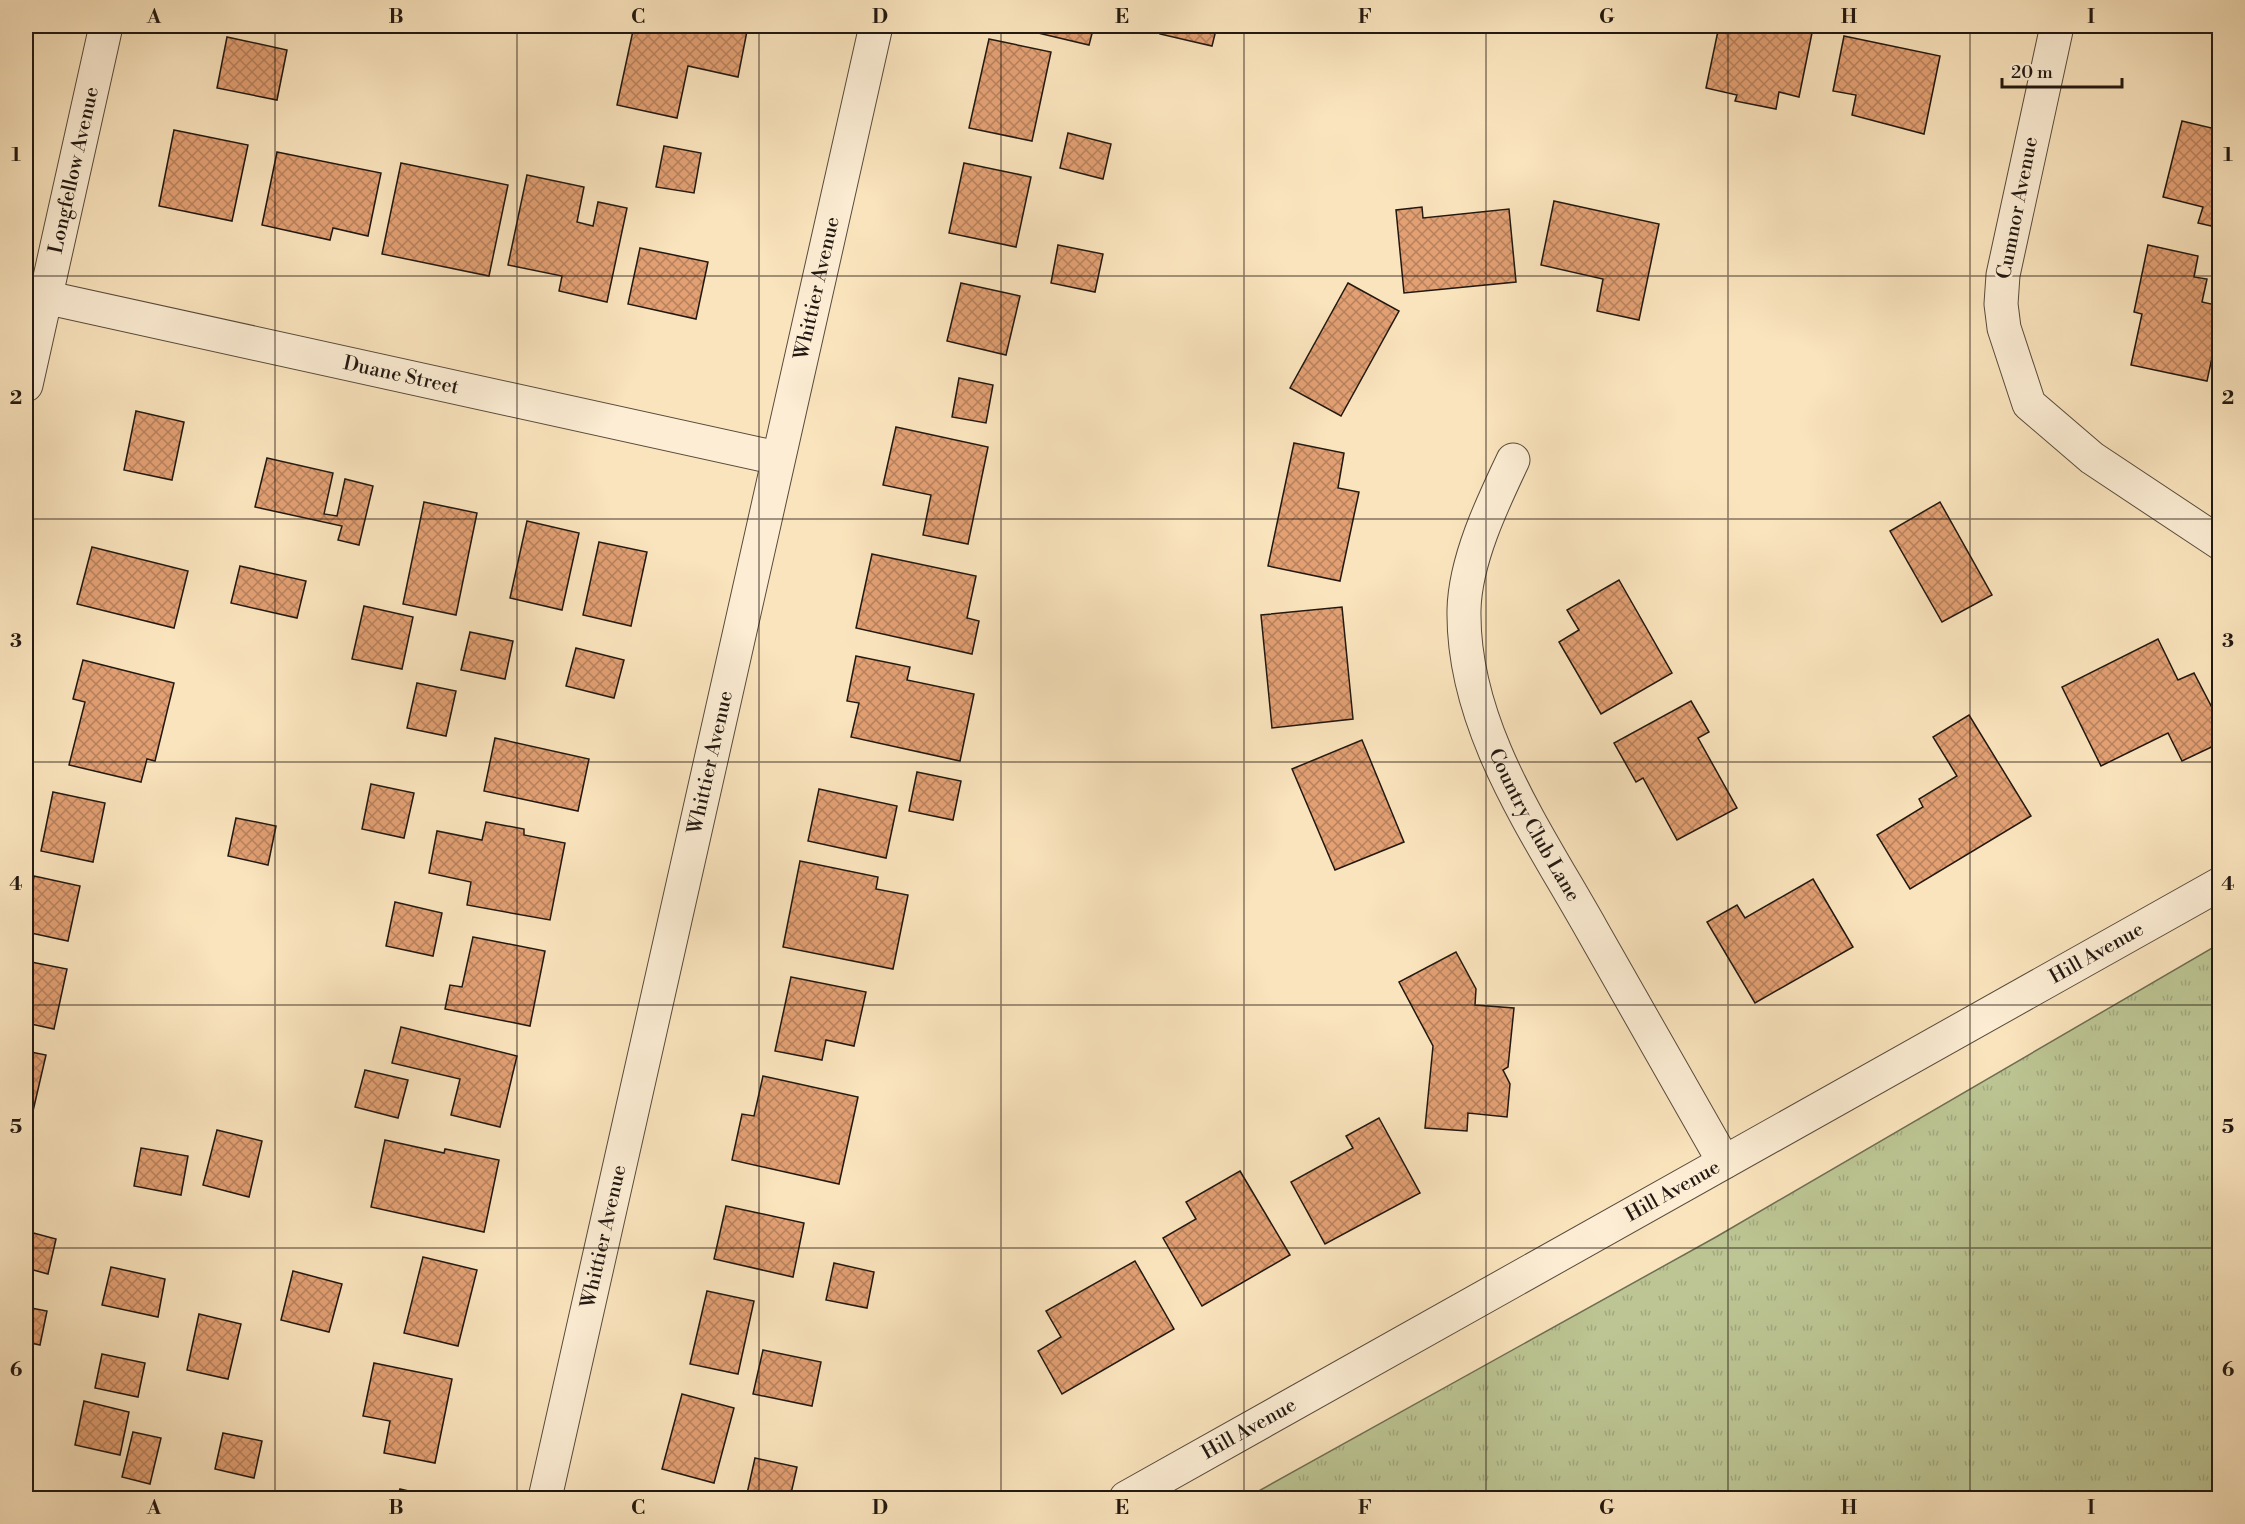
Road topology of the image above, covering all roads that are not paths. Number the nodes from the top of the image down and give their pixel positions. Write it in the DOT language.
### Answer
graph roads {
  1 [pos="106,26"];
  2 [pos="876,26"];
  3 [pos="2057,26"];
  4 [pos="35,295"];
  5 [pos="26,385"];
  6 [pos="777,458"];
  7 [pos="1513,460"];
  8 [pos="2220,543"];
  9 [pos="2220,884"];
  10 [pos="1724,1162"];
  11 [pos="546,1498"];
  12 [pos="1126,1498"];
  1 -- 4 [label="street, Longfellow Avenue"];
  2 -- 6 [label="street, Whittier Avenue"];
  3 -- 8 [label="street, Cumnor Avenue"];
  4 -- 5 [label="street, Longfellow Avenue"];
  4 -- 6 [label="street, Duane Street"];
  6 -- 11 [label="street, Whittier Avenue"];
  7 -- 10 [label="street, Country Club Lane"];
  9 -- 10 [label="street, Hill Avenue"];
  10 -- 12 [label="street, Hill Avenue"];
}
